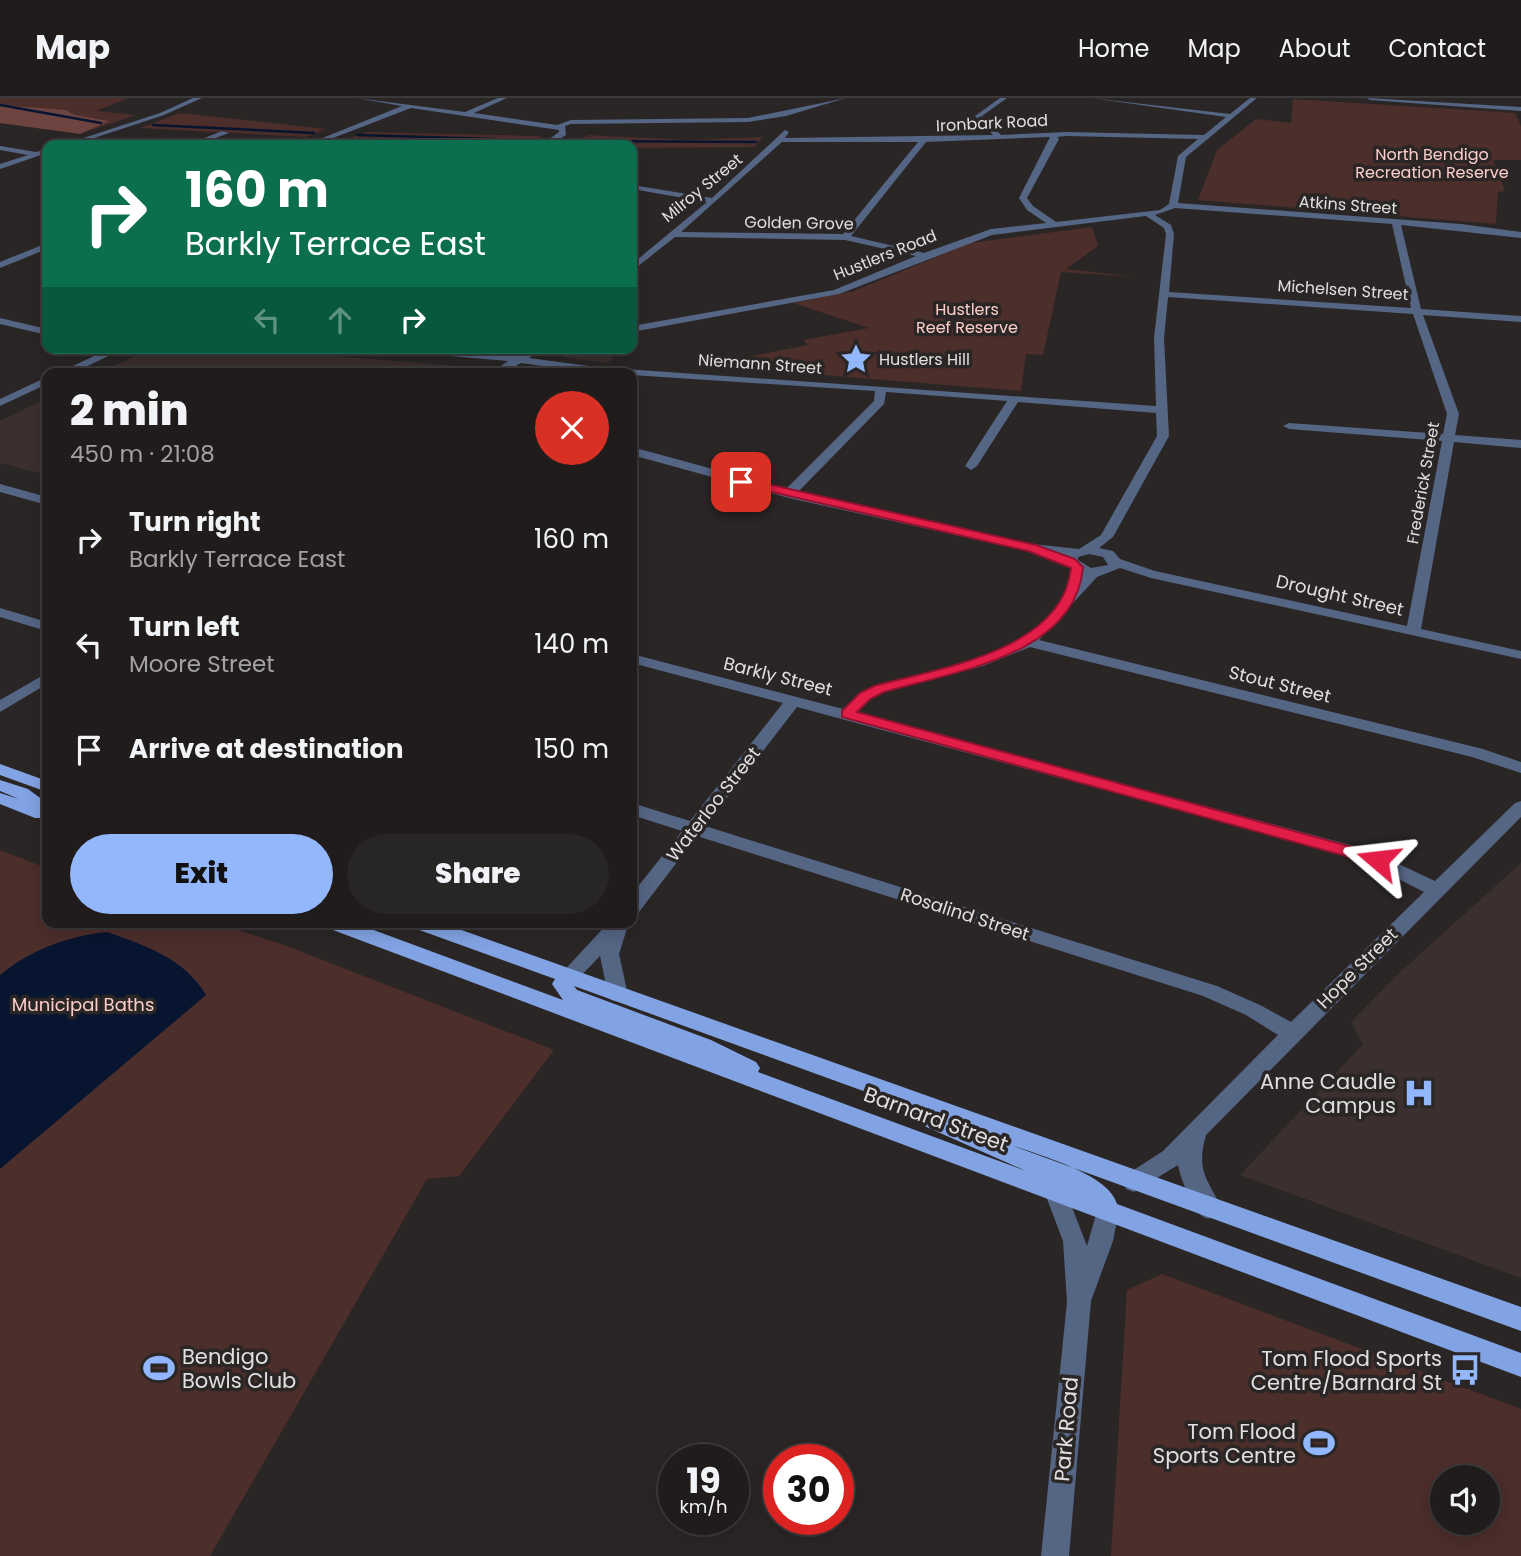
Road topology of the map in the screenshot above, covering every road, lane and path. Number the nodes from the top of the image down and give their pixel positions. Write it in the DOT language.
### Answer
graph roads {
  1 [pos="199,98"];
  2 [pos="359,98"];
  3 [pos="504,98"];
  4 [pos="844,98"];
  5 [pos="1004,98"];
  6 [pos="1094,98"];
  7 [pos="1254,98"];
  8 [pos="1370,98"];
  9 [pos="1391,98"];
  10 [pos="412,105"];
  11 [pos="782,105"];
  12 [pos="1521,108"];
  13 [pos="797,111"];
  14 [pos="468,113"];
  15 [pos="1233,116"];
  16 [pos="785,117"];
  17 [pos="769,119"];
  18 [pos="564,126"];
  19 [pos="784,127"];
  20 [pos="583,129"];
  21 [pos="225,133"];
  22 [pos="1052,134"];
  23 [pos="998,136"];
  24 [pos="1203,137"];
  25 [pos="81,140"];
  26 [pos="205,140"];
  27 [pos="322,140"];
  28 [pos="550,140"];
  29 [pos="557,140"];
  30 [pos="782,140"];
  31 [pos="924,140"];
  32 [pos="0,148"];
  33 [pos="42,154"];
  34 [pos="42,155"];
  35 [pos="0,167"];
  36 [pos="637,188"];
  37 [pos="710,200"];
  38 [pos="1173,205"];
  39 [pos="1150,215"];
  40 [pos="1396,222"];
  41 [pos="1055,225"];
  42 [pos="671,234"];
  43 [pos="1521,235"];
  44 [pos="845,237"];
  45 [pos="42,248"];
  46 [pos="637,252"];
  47 [pos="649,253"];
  48 [pos="925,256"];
  49 [pos="637,264"];
  50 [pos="0,265"];
  51 [pos="1163,293"];
  52 [pos="1417,311"];
  53 [pos="1521,319"];
  54 [pos="0,321"];
  55 [pos="637,328"];
  56 [pos="42,331"];
  57 [pos="99,354"];
  58 [pos="103,354"];
  59 [pos="458,354"];
  60 [pos="530,354"];
  61 [pos="95,357"];
  62 [pos="522,360"];
  63 [pos="73,368"];
  64 [pos="506,368"];
  65 [pos="518,368"];
  66 [pos="563,368"];
  67 [pos="637,374"];
  68 [pos="42,382"];
  69 [pos="881,388"];
  70 [pos="1014,399"];
  71 [pos="0,403"];
  72 [pos="1163,410"];
  73 [pos="1289,426"];
  74 [pos="1450,440"];
  75 [pos="1521,444"];
  76 [pos="637,452"];
  77 [pos="971,466"];
  78 [pos="0,488"];
  79 [pos="789,494"];
  80 [pos="42,500"];
  81 [pos="1106,537"];
  82 [pos="1078,558"];
  83 [pos="1106,565"];
  84 [pos="1075,588"];
  85 [pos="0,612"];
  86 [pos="42,625"];
  87 [pos="1413,632"];
  88 [pos="1028,642"];
  89 [pos="1521,655"];
  90 [pos="637,659"];
  91 [pos="42,681"];
  92 [pos="16,699"];
  93 [pos="794,700"];
  94 [pos="0,707"];
  95 [pos="847,714"];
  96 [pos="0,715"];
  97 [pos="1521,768"];
  98 [pos="0,769"];
  99 [pos="0,785"];
  100 [pos="42,785"];
  101 [pos="0,798"];
  102 [pos="42,807"];
  103 [pos="1521,807"];
  104 [pos="637,811"];
  105 [pos="42,814"];
  106 [pos="694,828"];
  107 [pos="1437,890"];
  108 [pos="637,901"];
  109 [pos="348,928"];
  110 [pos="434,928"];
  111 [pos="615,928"];
  112 [pos="617,928"];
  113 [pos="568,977"];
  114 [pos="618,995"];
  115 [pos="1292,1033"];
  116 [pos="840,1074"];
  117 [pos="791,1093"];
  118 [pos="1196,1131"];
  119 [pos="1134,1182"];
  120 [pos="1055,1191"];
  121 [pos="1210,1209"];
  122 [pos="1107,1210"];
  123 [pos="1079,1302"];
  124 [pos="1521,1319"];
  125 [pos="1521,1365"];
  126 [pos="1055,1556"];
  1 -- 25 [label="street"];
  2 -- 10 [label="street"];
  3 -- 14 [label="street"];
  4 -- 13 [label="street"];
  4 -- 16 [label="street"];
  5 -- 23 [label="street"];
  6 -- 15 [label="street"];
  7 -- 15 [label="street"];
  8 -- 12 [label="street"];
  9 -- 12 [label="street"];
  10 -- 14 [label="street"];
  10 -- 27 [label="street"];
  11 -- 13 [label="street"];
  13 -- 17 [label="street"];
  14 -- 18 [label="street"];
  15 -- 24 [label="street"];
  16 -- 17 [label="street"];
  16 -- 19 [label="street"];
  17 -- 19 [label="street"];
  17 -- 20 [label="street"];
  18 -- 20 [label="street"];
  18 -- 28 [label="street"];
  19 -- 30 [label="street"];
  20 -- 29 [label="street"];
  21 -- 26 [label="street"];
  22 -- 23 [label="street, Ironbark Road"];
  22 -- 24 [label="street, Ironbark Road"];
  22 -- 41 [label="street"];
  23 -- 31 [label="street, Ironbark Road"];
  24 -- 38 [label="street"];
  30 -- 31 [label="street, Ironbark Road"];
  30 -- 37 [label="street, Milroy Street"];
  31 -- 44 [label="street"];
  32 -- 33 [label="street"];
  34 -- 35 [label="street"];
  36 -- 37 [label="street"];
  37 -- 42 [label="street, Milroy Street"];
  38 -- 39 [label="street, Hustlers Road"];
  38 -- 40 [label="street, Atkins Street"];
  39 -- 41 [label="street, Hustlers Road"];
  39 -- 51 [label="street"];
  40 -- 43 [label="street, Atkins Street"];
  40 -- 52 [label="street, Frederick Street"];
  41 -- 48 [label="street, Hustlers Road"];
  42 -- 44 [label="street, Golden Grove"];
  42 -- 47 [label="street, Milroy Street"];
  44 -- 48 [label="street, Golden Grove"];
  45 -- 50 [label="street"];
  46 -- 47 [label="street"];
  47 -- 49 [label="street, Milroy Street"];
  48 -- 55 [label="street, Hustlers Road"];
  51 -- 52 [label="street, Michelsen Street"];
  51 -- 72 [label="street"];
  52 -- 53 [label="street, Michelsen Street"];
  52 -- 74 [label="street, Frederick Street"];
  54 -- 56 [label="street"];
  57 -- 61 [label="street"];
  58 -- 61 [label="street"];
  59 -- 62 [label="street, Niemann Street"];
  60 -- 62 [label="street"];
  61 -- 63 [label="street"];
  62 -- 64 [label="street"];
  62 -- 65 [label="street"];
  62 -- 66 [label="street, Niemann Street"];
  67 -- 69 [label="street, Niemann Street"];
  68 -- 71 [label="street"];
  69 -- 70 [label="street, Niemann Street"];
  69 -- 79 [label="street"];
  70 -- 72 [label="street, Niemann Street"];
  70 -- 77 [label="street"];
  72 -- 81 [label="street"];
  73 -- 74 [label="street"];
  74 -- 75 [label="street"];
  74 -- 87 [label="street, Frederick Street"];
  76 -- 79 [label="street"];
  78 -- 80 [label="street"];
  79 -- 82 [label="street"];
  81 -- 82 [label="street"];
  81 -- 83 [label="street"];
  82 -- 83 [label="street"];
  82 -- 83 [label="street"];
  82 -- 84 [label="street"];
  83 -- 84 [label="street"];
  83 -- 87 [label="street, Drought Street"];
  84 -- 88 [label="street"];
  85 -- 86 [label="street"];
  87 -- 89 [label="street, Drought Street"];
  88 -- 95 [label="street"];
  88 -- 97 [label="street, Stout Street"];
  90 -- 93 [label="street, Barkly Street"];
  91 -- 92 [label="street"];
  92 -- 94 [label="street"];
  92 -- 96 [label="street"];
  93 -- 95 [label="street, Barkly Street"];
  93 -- 106 [label="street, Waterloo Street"];
  95 -- 107 [label="street, Barkly Street"];
  98 -- 100 [label="main road"];
  99 -- 102 [label="main road"];
  101 -- 105 [label="main road"];
  103 -- 107 [label="street, Hope Street"];
  104 -- 106 [label="street, Rosalind Street"];
  106 -- 108 [label="street, Waterloo Street"];
  106 -- 115 [label="street, Rosalind Street"];
  107 -- 115 [label="street, Hope Street"];
  109 -- 117 [label="main road, Barnard Street"];
  110 -- 113 [label="main road, Barnard Street"];
  111 -- 113 [label="street"];
  112 -- 114 [label="street"];
  113 -- 114 [label="main road, Barnard Street"];
  113 -- 117 [label="main road"];
  114 -- 116 [label="main road, Barnard Street"];
  115 -- 118 [label="street, Hope Street"];
  116 -- 119 [label="main road, Barnard Street"];
  116 -- 122 [label="main road"];
  117 -- 120 [label="main road, Barnard Street"];
  118 -- 119 [label="street, Hope Street"];
  118 -- 121 [label="street"];
  119 -- 121 [label="main road, Barnard Street"];
  120 -- 122 [label="main road, Barnard Street"];
  120 -- 123 [label="street, Park Road"];
  121 -- 124 [label="main road, Barnard Street"];
  122 -- 123 [label="street, Park Road"];
  122 -- 125 [label="main road, Barnard Street"];
  123 -- 126 [label="street, Park Road"];
}
